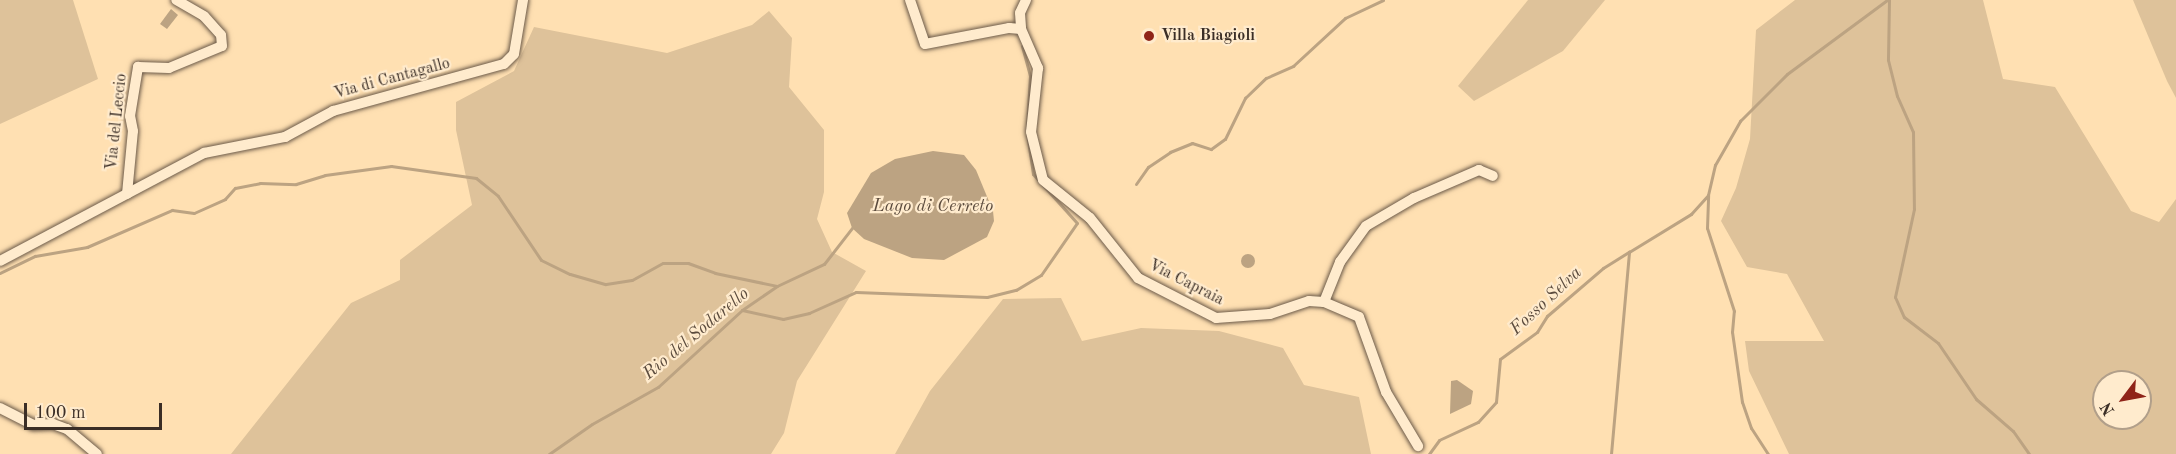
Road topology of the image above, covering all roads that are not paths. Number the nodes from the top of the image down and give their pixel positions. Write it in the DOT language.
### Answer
graph roads {
  1 [pos="176,0"];
  2 [pos="520,0"];
  3 [pos="910,0"];
  4 [pos="1026,0"];
  5 [pos="1021,29"];
  6 [pos="1494,176"];
  7 [pos="127,194"];
  8 [pos="0,261"];
  9 [pos="1324,302"];
  10 [pos="0,408"];
  11 [pos="1418,446"];
  12 [pos="96,454"];
  1 -- 7 [label="street, Via del Leccio"];
  2 -- 7 [label="street, Via di Cantagallo"];
  3 -- 5 [label="street"];
  4 -- 5 [label="street"];
  5 -- 9 [label="street, Via Capraia"];
  6 -- 9 [label="street"];
  7 -- 8 [label="street, Via di Cantagallo"];
  9 -- 11 [label="street, Via Capraia"];
  10 -- 12 [label="street"];
}
